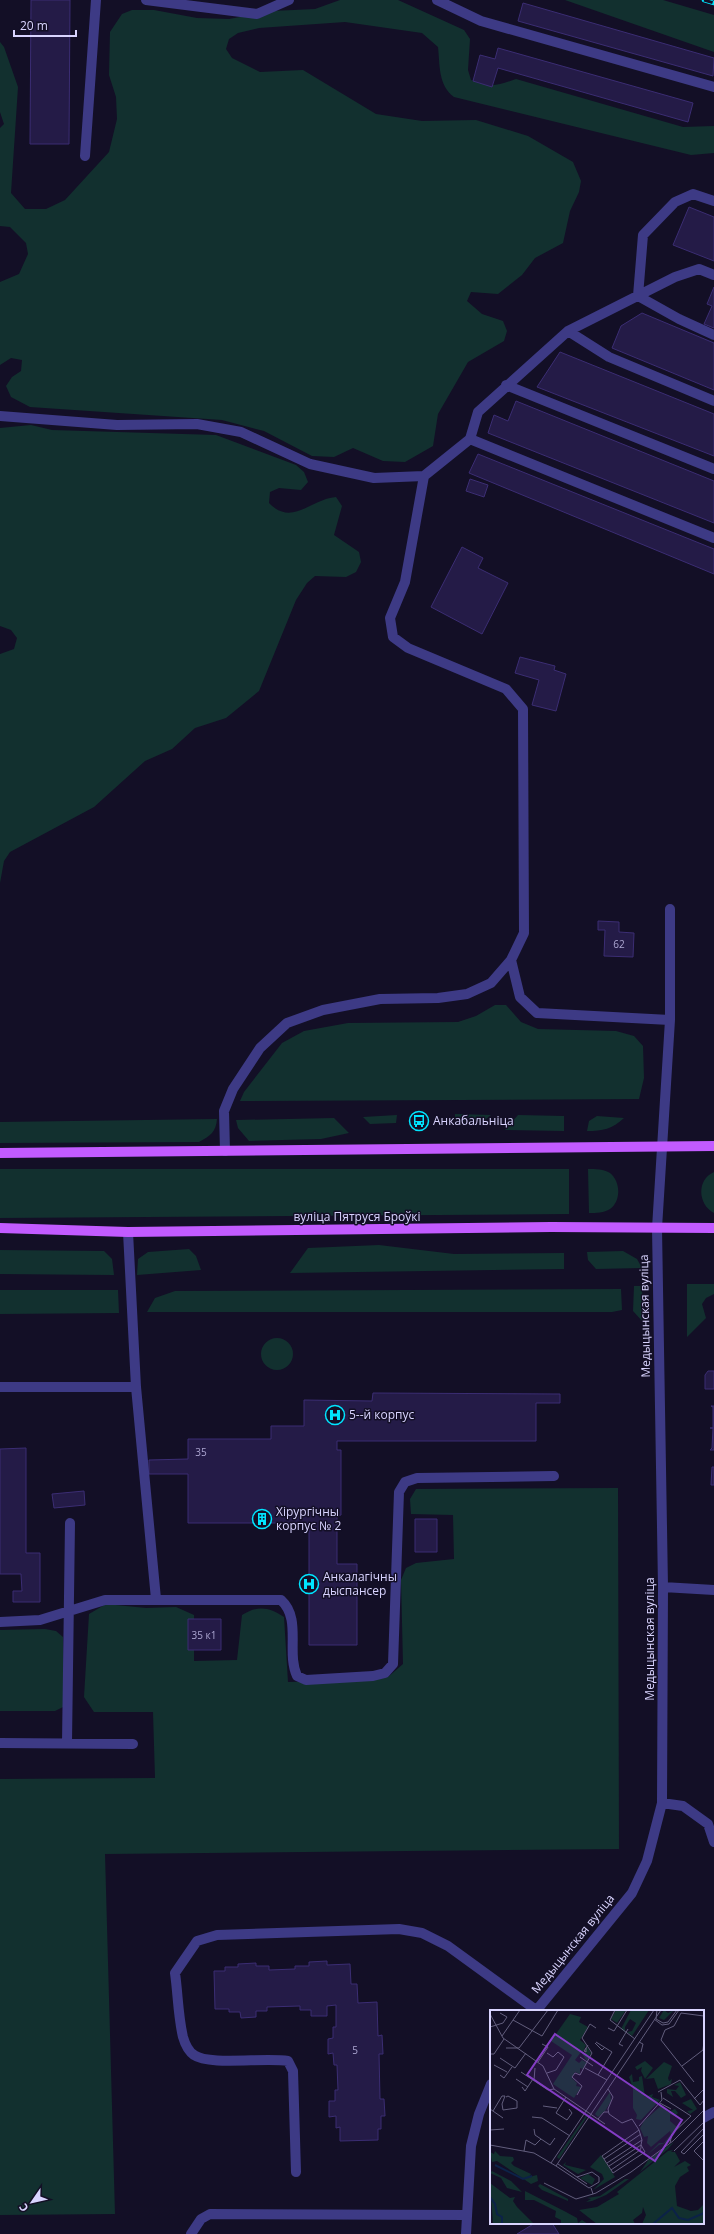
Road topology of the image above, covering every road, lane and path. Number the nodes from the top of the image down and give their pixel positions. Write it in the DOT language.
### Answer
graph roads {
  1 [pos="96,0"];
  2 [pos="146,0"];
  3 [pos="289,0"];
  4 [pos="437,0"];
  5 [pos="714,87"];
  6 [pos="85,156"];
  7 [pos="714,201"];
  8 [pos="714,275"];
  9 [pos="638,296"];
  10 [pos="568,331"];
  11 [pos="714,336"];
  12 [pos="506,385"];
  13 [pos="714,400"];
  14 [pos="0,416"];
  15 [pos="470,439"];
  16 [pos="714,469"];
  17 [pos="424,476"];
  18 [pos="714,538"];
  19 [pos="670,909"];
  20 [pos="511,960"];
  21 [pos="670,1020"];
  22 [pos="714,1146"];
  23 [pos="661,1147"];
  24 [pos="224,1151"];
  25 [pos="0,1153"];
  26 [pos="0,1228"];
  27 [pos="657,1228"];
  28 [pos="714,1228"];
  29 [pos="128,1232"];
  30 [pos="0,1387"];
  31 [pos="136,1387"];
  32 [pos="554,1476"];
  33 [pos="70,1524"];
  34 [pos="663,1587"];
  35 [pos="714,1590"];
  36 [pos="156,1599"];
  37 [pos="70,1611"];
  38 [pos="0,1622"];
  39 [pos="0,1743"];
  40 [pos="67,1743"];
  41 [pos="133,1744"];
  42 [pos="662,1803"];
  43 [pos="714,1842"];
  44 [pos="535,2010"];
  45 [pos="537,2010"];
  46 [pos="490,2086"];
  47 [pos="714,2112"];
  48 [pos="704,2117"];
  49 [pos="296,2172"];
  50 [pos="467,2215"];
  51 [pos="191,2234"];
  52 [pos="466,2234"];
  1 -- 6 [label="street"];
  2 -- 3 [label="street"];
  4 -- 5 [label="street"];
  7 -- 9 [label="street"];
  8 -- 9 [label="street"];
  9 -- 10 [label="street"];
  9 -- 11 [label="street"];
  10 -- 12 [label="street"];
  10 -- 13 [label="street"];
  12 -- 15 [label="street"];
  12 -- 16 [label="street"];
  14 -- 17 [label="street"];
  15 -- 17 [label="street"];
  15 -- 18 [label="street"];
  17 -- 20 [label="street"];
  19 -- 21 [label="street, Медыцынская вуліца"];
  20 -- 21 [label="street"];
  20 -- 24 [label="street"];
  21 -- 23 [label="street, Медыцынская вуліца"];
  22 -- 23 [label="main road"];
  23 -- 24 [label="main road"];
  23 -- 27 [label="street, Медыцынская вуліца"];
  24 -- 25 [label="main road"];
  26 -- 29 [label="main road, вуліца Пятруся Броўкі"];
  27 -- 28 [label="main road, вуліца Пятруся Броўкі"];
  27 -- 29 [label="main road, вуліца Пятруся Броўкі"];
  27 -- 34 [label="street, Медыцынская вуліца"];
  29 -- 31 [label="street"];
  30 -- 31 [label="street"];
  31 -- 36 [label="street"];
  32 -- 36 [label="street"];
  33 -- 37 [label="street"];
  34 -- 35 [label="street"];
  34 -- 42 [label="street, Медыцынская вуліца"];
  36 -- 37 [label="street"];
  37 -- 38 [label="street"];
  37 -- 40 [label="street"];
  39 -- 40 [label="street"];
  40 -- 41 [label="street"];
  42 -- 43 [label="street"];
  42 -- 45 [label="street, Медыцынская вуліца"];
  44 -- 49 [label="street"];
  46 -- 50 [label="street"];
  47 -- 48 [label="street"];
  50 -- 51 [label="street"];
  50 -- 52 [label="street"];
}
